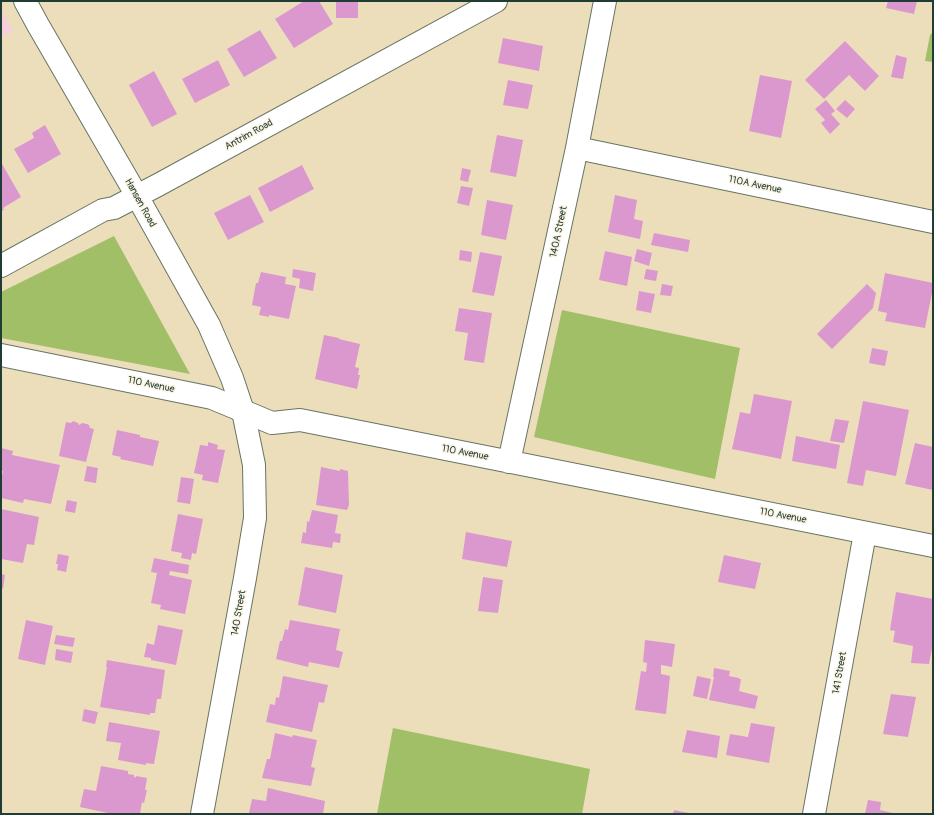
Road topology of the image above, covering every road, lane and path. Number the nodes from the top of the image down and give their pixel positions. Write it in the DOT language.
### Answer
graph roads {
  1 [pos="25,1"];
  2 [pos="496,1"];
  3 [pos="605,1"];
  4 [pos="577,148"];
  5 [pos="137,196"];
  6 [pos="933,222"];
  7 [pos="1,266"];
  8 [pos="1,355"];
  9 [pos="243,411"];
  10 [pos="509,462"];
  11 [pos="865,533"];
  12 [pos="933,546"];
  13 [pos="202,814"];
  14 [pos="814,814"];
  1 -- 5 [label="street, Hansen Road"];
  2 -- 5 [label="street, Antrim Road"];
  3 -- 4 [label="street, 140A Street"];
  4 -- 6 [label="street, 110A Avenue"];
  4 -- 10 [label="street, 140A Street"];
  5 -- 7 [label="street, Antrim Road"];
  5 -- 9 [label="street, Hansen Road"];
  8 -- 9 [label="street, 110 Avenue"];
  9 -- 10 [label="street, 110 Avenue"];
  9 -- 13 [label="street, 140 Street"];
  10 -- 11 [label="street, 110 Avenue"];
  11 -- 12 [label="street, 110 Avenue"];
  11 -- 14 [label="street, 141 Street"];
}
